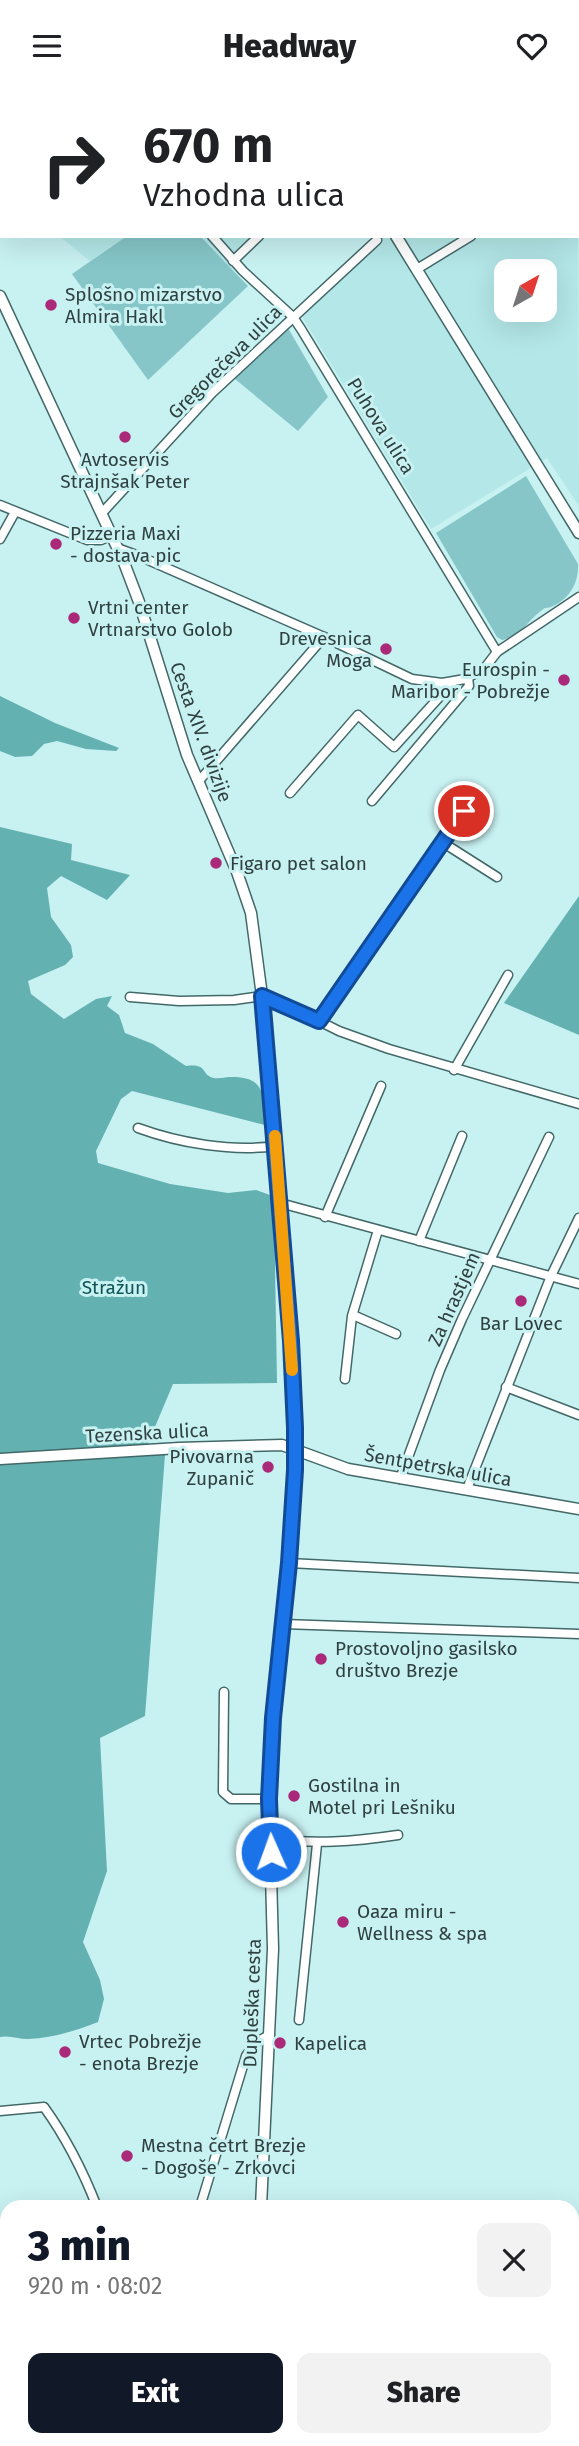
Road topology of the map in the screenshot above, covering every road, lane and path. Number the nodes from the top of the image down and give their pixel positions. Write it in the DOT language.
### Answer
graph roads {
  1 [pos="214,238"];
  2 [pos="257,238"];
  3 [pos="397,238"];
  4 [pos="468,238"];
  5 [pos="377,240"];
  6 [pos="233,261"];
  7 [pos="417,269"];
  8 [pos="0,296"];
  9 [pos="293,317"];
  10 [pos="0,505"];
  11 [pos="15,512"];
  12 [pos="102,513"];
  13 [pos="579,533"];
  14 [pos="112,535"];
  15 [pos="0,539"];
  16 [pos="117,548"];
  17 [pos="579,597"];
  18 [pos="324,637"];
  19 [pos="498,652"];
  20 [pos="468,677"];
  21 [pos="453,682"];
  22 [pos="198,782"];
  23 [pos="290,793"];
  24 [pos="475,795"];
  25 [pos="372,801"];
  26 [pos="442,842"];
  27 [pos="497,877"];
  28 [pos="508,975"];
  29 [pos="262,996"];
  30 [pos="130,997"];
  31 [pos="319,1021"];
  32 [pos="454,1070"];
  33 [pos="381,1086"];
  34 [pos="579,1104"];
  35 [pos="138,1128"];
  36 [pos="462,1136"];
  37 [pos="549,1137"];
  38 [pos="276,1146"];
  39 [pos="279,1203"];
  40 [pos="325,1217"];
  41 [pos="579,1218"];
  42 [pos="378,1230"];
  43 [pos="419,1241"];
  44 [pos="489,1260"];
  45 [pos="551,1276"];
  46 [pos="579,1284"];
  47 [pos="353,1315"];
  48 [pos="396,1334"];
  49 [pos="345,1379"];
  50 [pos="506,1387"];
  51 [pos="579,1415"];
  52 [pos="294,1450"];
  53 [pos="0,1458"];
  54 [pos="400,1479"];
  55 [pos="467,1489"];
  56 [pos="579,1509"];
  57 [pos="289,1563"];
  58 [pos="579,1578"];
  59 [pos="283,1624"];
  60 [pos="579,1634"];
  61 [pos="224,1692"];
  62 [pos="269,1799"];
  63 [pos="398,1835"];
  64 [pos="270,1839"];
  65 [pos="317,1844"];
  66 [pos="299,2020"];
  67 [pos="269,2035"];
  68 [pos="0,2111"];
  69 [pos="94,2200"];
  70 [pos="202,2200"];
  71 [pos="261,2200"];
  1 -- 6 [label="street, Puhova ulica"];
  2 -- 6 [label="street"];
  3 -- 7 [label="street"];
  4 -- 7 [label="street"];
  5 -- 9 [label="street, Gregorečeva ulica"];
  6 -- 9 [label="street, Puhova ulica"];
  7 -- 13 [label="street"];
  8 -- 12 [label="street, Cesta XIV. divizije"];
  9 -- 12 [label="street, Gregorečeva ulica"];
  9 -- 19 [label="street, Puhova ulica"];
  10 -- 11 [label="street"];
  11 -- 14 [label="street"];
  11 -- 15 [label="street"];
  12 -- 14 [label="street, Cesta XIV. divizije"];
  14 -- 16 [label="street, Cesta XIV. divizije"];
  16 -- 18 [label="street"];
  16 -- 22 [label="street, Cesta XIV. divizije"];
  17 -- 19 [label="street"];
  18 -- 21 [label="street"];
  18 -- 22 [label="street"];
  19 -- 20 [label="street"];
  20 -- 21 [label="street"];
  20 -- 25 [label="street"];
  21 -- 23 [label="street"];
  22 -- 29 [label="street, Cesta XIV. divizije"];
  24 -- 26 [label="street"];
  26 -- 27 [label="street"];
  26 -- 31 [label="street"];
  28 -- 32 [label="street"];
  29 -- 30 [label="street"];
  29 -- 31 [label="street"];
  29 -- 38 [label="street, Dupleška cesta"];
  31 -- 32 [label="street"];
  32 -- 34 [label="street"];
  33 -- 40 [label="street"];
  35 -- 38 [label="street"];
  36 -- 43 [label="street"];
  37 -- 44 [label="street, Za hrastjem"];
  38 -- 39 [label="street, Dupleška cesta"];
  39 -- 40 [label="street"];
  39 -- 52 [label="street, Dupleška cesta"];
  40 -- 42 [label="street"];
  41 -- 45 [label="street"];
  42 -- 43 [label="street"];
  42 -- 47 [label="street"];
  43 -- 44 [label="street"];
  44 -- 45 [label="street"];
  44 -- 54 [label="street, Za hrastjem"];
  45 -- 46 [label="street"];
  45 -- 50 [label="street"];
  47 -- 48 [label="street"];
  47 -- 49 [label="street"];
  50 -- 51 [label="street"];
  50 -- 55 [label="street"];
  52 -- 53 [label="street, Tezenska ulica"];
  52 -- 54 [label="street, Šentpetrska ulica"];
  52 -- 57 [label="street, Dupleška cesta"];
  54 -- 55 [label="street, Šentpetrska ulica"];
  55 -- 56 [label="street, Šentpetrska ulica"];
  57 -- 58 [label="street"];
  57 -- 59 [label="street, Dupleška cesta"];
  59 -- 60 [label="street"];
  59 -- 62 [label="street, Dupleška cesta"];
  61 -- 62 [label="street"];
  62 -- 64 [label="street, Dupleška cesta"];
  63 -- 65 [label="street"];
  64 -- 65 [label="street"];
  64 -- 67 [label="street, Dupleška cesta"];
  65 -- 66 [label="street"];
  67 -- 70 [label="street"];
  67 -- 71 [label="street, Dupleška cesta"];
  68 -- 69 [label="street"];
}
